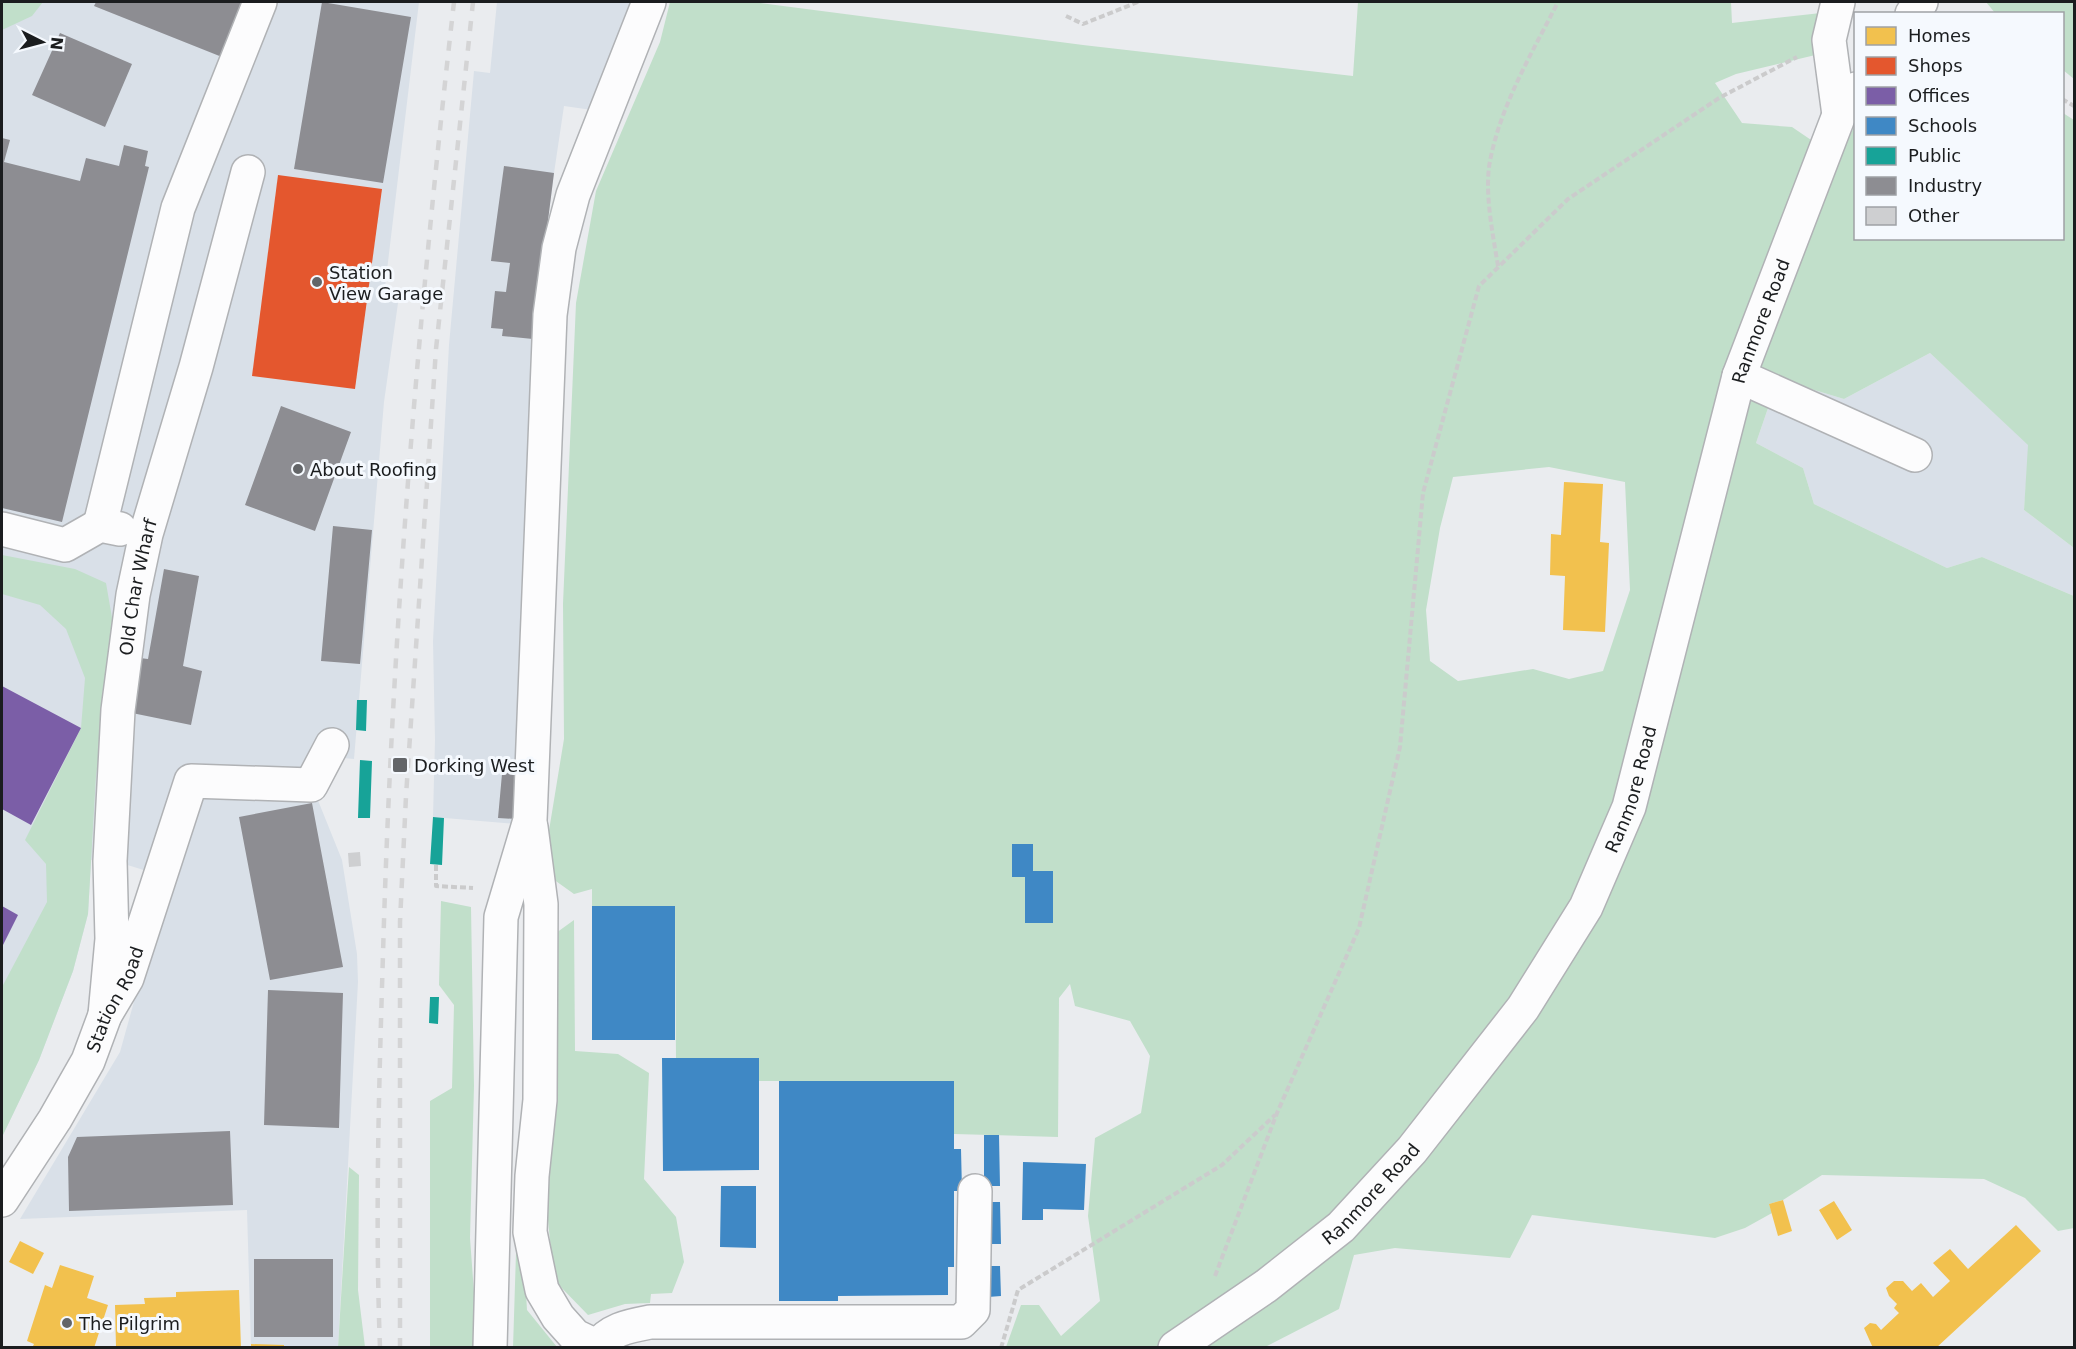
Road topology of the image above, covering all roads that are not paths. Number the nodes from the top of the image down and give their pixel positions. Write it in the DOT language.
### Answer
graph roads {
  1 [pos="260,2"];
  2 [pos="650,2"];
  3 [pos="1838,2"];
  4 [pos="1847,102"];
  5 [pos="248,172"];
  6 [pos="1740,376"];
  7 [pos="1915,455"];
  8 [pos="100,525"];
  9 [pos="2,529"];
  10 [pos="146,534"];
  11 [pos="333,745"];
  12 [pos="530,820"];
  13 [pos="105,1015"];
  14 [pos="975,1191"];
  15 [pos="2,1200"];
  16 [pos="490,1347"];
  17 [pos="596,1347"];
  18 [pos="1175,1347"];
  1 -- 8 [label="street"];
  2 -- 12 [label="street"];
  3 -- 4 [label="street"];
  4 -- 6 [label="street, Ranmore Road"];
  5 -- 10 [label="street, Old Char Wharf"];
  6 -- 7 [label="street"];
  6 -- 18 [label="street, Ranmore Road"];
  8 -- 9 [label="street"];
  8 -- 10 [label="street"];
  10 -- 13 [label="street, Old Char Wharf"];
  11 -- 13 [label="street, Station Road"];
  12 -- 16 [label="street"];
  12 -- 17 [label="street"];
  13 -- 15 [label="street, Station Road"];
  14 -- 17 [label="street"];
}
